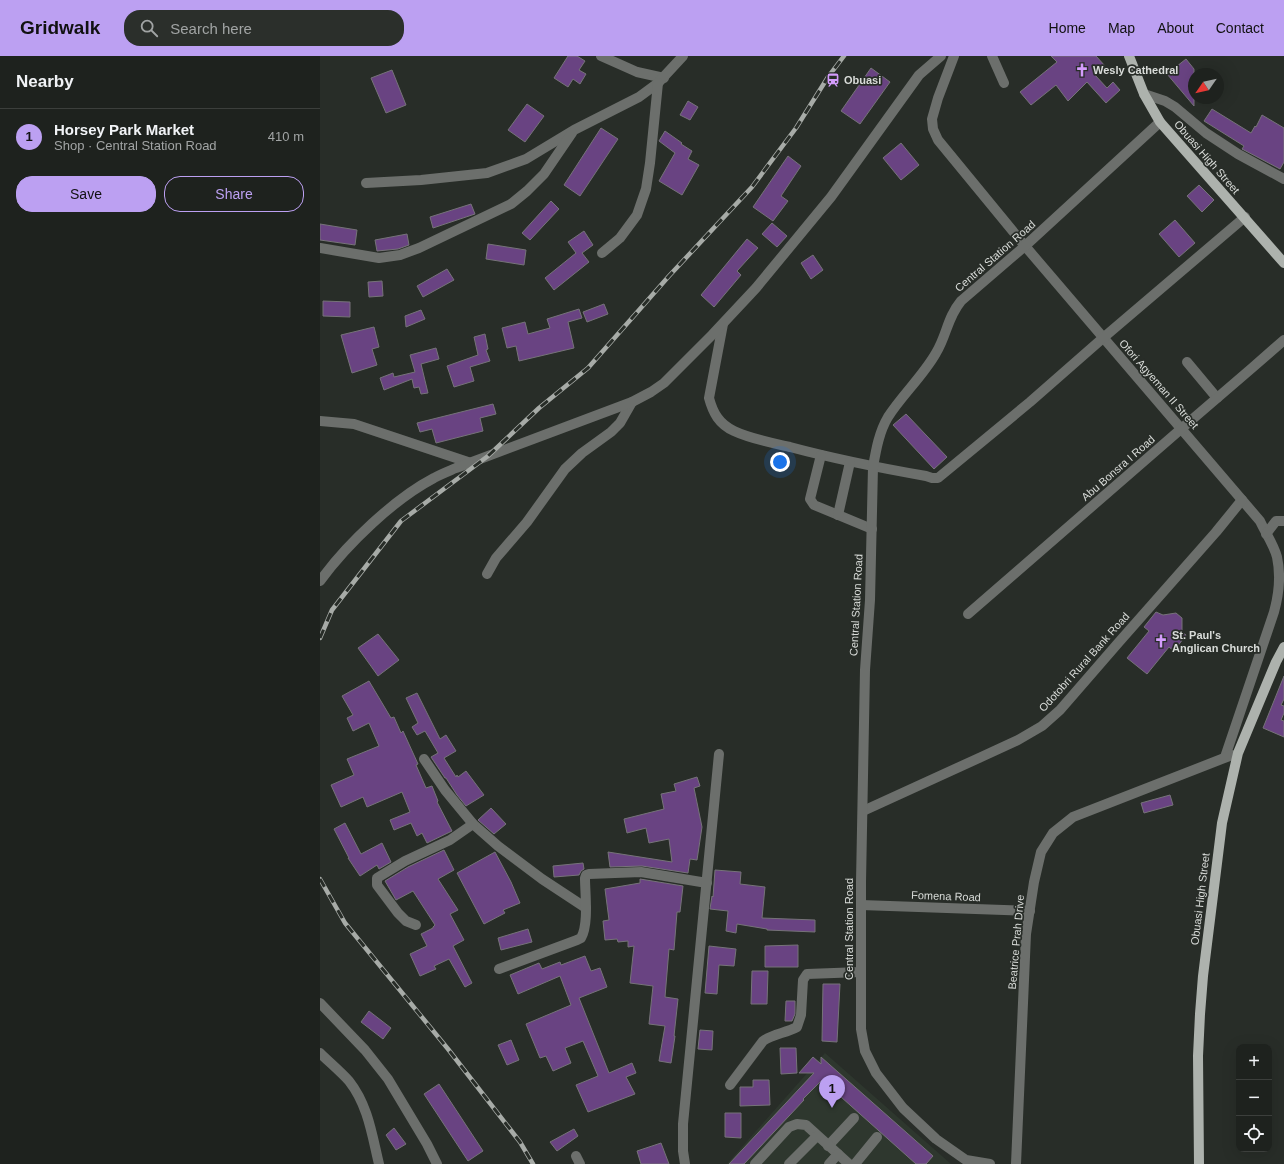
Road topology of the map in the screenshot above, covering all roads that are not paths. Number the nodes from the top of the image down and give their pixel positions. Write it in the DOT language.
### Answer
graph roads {
  1 [pos="601,56"];
  2 [pos="683,56"];
  3 [pos="941,56"];
  4 [pos="954,56"];
  5 [pos="992,56"];
  6 [pos="1129,56"];
  7 [pos="661,80"];
  8 [pos="1004,83"];
  9 [pos="1144,94"];
  10 [pos="1160,122"];
  11 [pos="574,130"];
  12 [pos="1284,179"];
  13 [pos="366,183"];
  14 [pos="1245,217"];
  15 [pos="1025,246"];
  16 [pos="320,248"];
  17 [pos="602,253"];
  18 [pos="1284,263"];
  19 [pos="723,324"];
  20 [pos="1103,338"];
  21 [pos="1284,340"];
  22 [pos="1187,362"];
  23 [pos="1217,398"];
  24 [pos="632,402"];
  25 [pos="320,420"];
  26 [pos="1181,429"];
  27 [pos="821,455"];
  28 [pos="471,462"];
  29 [pos="850,462"];
  30 [pos="873,467"];
  31 [pos="1242,500"];
  32 [pos="838,516"];
  33 [pos="1284,521"];
  34 [pos="872,529"];
  35 [pos="1266,534"];
  36 [pos="1280,557"];
  37 [pos="487,574"];
  38 [pos="320,581"];
  39 [pos="968,614"];
  40 [pos="1284,647"];
  41 [pos="1238,753"];
  42 [pos="719,754"];
  43 [pos="1226,756"];
  44 [pos="424,760"];
  45 [pos="863,811"];
  46 [pos="473,824"];
  47 [pos="707,883"];
  48 [pos="861,905"];
  49 [pos="586,908"];
  50 [pos="1030,911"];
  51 [pos="416,925"];
  52 [pos="498,969"];
  53 [pos="861,972"];
  54 [pos="320,1003"];
  55 [pos="320,1053"];
  56 [pos="730,1085"];
  57 [pos="854,1118"];
  58 [pos="817,1136"];
  59 [pos="877,1137"];
  60 [pos="828,1146"];
  61 [pos="838,1154"];
  62 [pos="965,1162"];
  63 [pos="379,1164"];
  64 [pos="437,1164"];
  65 [pos="685,1164"];
  66 [pos="755,1164"];
  67 [pos="789,1164"];
  68 [pos="829,1164"];
  69 [pos="849,1164"];
  70 [pos="856,1164"];
  71 [pos="990,1164"];
  72 [pos="1016,1164"];
  73 [pos="1199,1164"];
  1 -- 7 [label="street"];
  2 -- 7 [label="street"];
  3 -- 19 [label="street"];
  4 -- 15 [label="street, Ofori Agyeman II Street"];
  5 -- 8 [label="street"];
  6 -- 9 [label="main road, Obuasi High Street"];
  7 -- 11 [label="street"];
  7 -- 17 [label="street"];
  9 -- 10 [label="main road, Obuasi High Street"];
  9 -- 12 [label="street"];
  10 -- 14 [label="main road, Obuasi High Street"];
  10 -- 15 [label="street, Central Station Road"];
  11 -- 13 [label="street"];
  11 -- 16 [label="street"];
  14 -- 18 [label="main road, Obuasi High Street"];
  14 -- 20 [label="street"];
  15 -- 20 [label="street, Ofori Agyeman II Street"];
  15 -- 30 [label="street, Central Station Road"];
  19 -- 24 [label="street"];
  19 -- 27 [label="street"];
  20 -- 26 [label="street, Ofori Agyeman II Street"];
  20 -- 30 [label="street"];
  21 -- 23 [label="street, Abu Bonsra I Road"];
  22 -- 23 [label="street"];
  23 -- 26 [label="street, Abu Bonsra I Road"];
  24 -- 28 [label="street"];
  24 -- 37 [label="street"];
  25 -- 28 [label="street"];
  26 -- 31 [label="street, Ofori Agyeman II Street"];
  26 -- 39 [label="street, Abu Bonsra I Road"];
  27 -- 29 [label="street"];
  27 -- 32 [label="street"];
  28 -- 38 [label="street"];
  29 -- 30 [label="street"];
  29 -- 32 [label="street"];
  30 -- 34 [label="street, Central Station Road"];
  31 -- 35 [label="street, Ofori Agyeman II Street"];
  31 -- 45 [label="street, Odotobri Rural Bank Road"];
  32 -- 34 [label="street"];
  33 -- 35 [label="street"];
  34 -- 45 [label="street, Central Station Road"];
  35 -- 36 [label="street, Ofori Agyeman II Street"];
  36 -- 43 [label="street, Ofori Agyeman II Street"];
  40 -- 41 [label="main road, Obuasi High Street"];
  41 -- 43 [label="street, Beatrice Prah Drive"];
  41 -- 73 [label="main road, Obuasi High Street"];
  42 -- 47 [label="street"];
  43 -- 50 [label="street, Beatrice Prah Drive"];
  44 -- 46 [label="street"];
  45 -- 48 [label="street, Central Station Road"];
  46 -- 49 [label="street"];
  46 -- 51 [label="street"];
  47 -- 49 [label="street"];
  47 -- 65 [label="street"];
  48 -- 50 [label="street, Fomena Road"];
  48 -- 53 [label="street, Central Station Road"];
  49 -- 52 [label="street"];
  50 -- 72 [label="street, Beatrice Prah Drive"];
  53 -- 56 [label="street"];
  53 -- 62 [label="street, Central Station Road"];
  54 -- 64 [label="street"];
  55 -- 63 [label="street"];
  57 -- 60 [label="street"];
  58 -- 60 [label="street"];
  58 -- 66 [label="street"];
  58 -- 67 [label="street"];
  59 -- 70 [label="street"];
  60 -- 61 [label="street"];
  61 -- 68 [label="street"];
  61 -- 69 [label="street"];
  62 -- 71 [label="street"];
}
